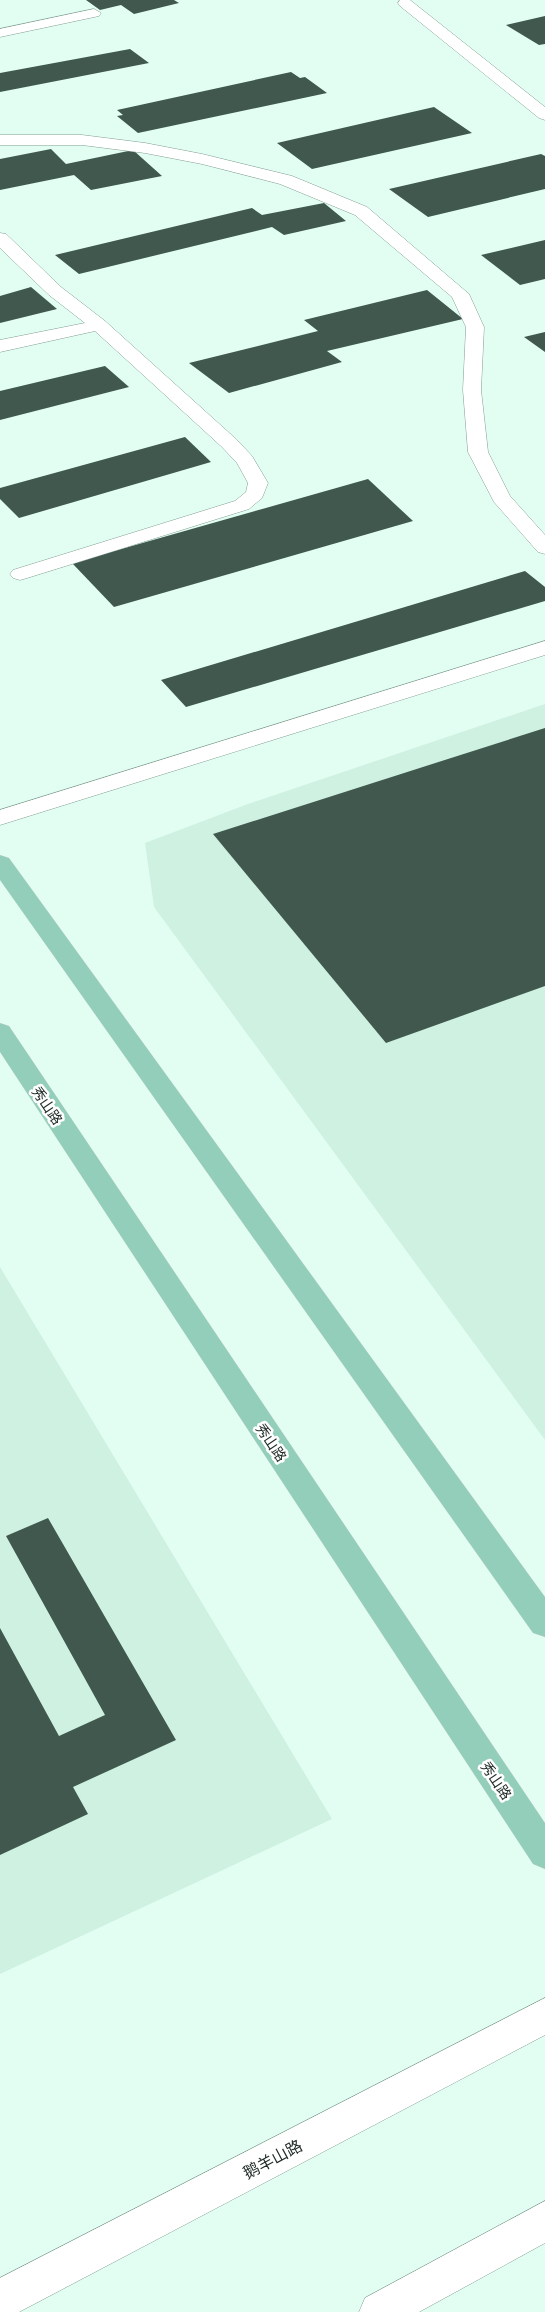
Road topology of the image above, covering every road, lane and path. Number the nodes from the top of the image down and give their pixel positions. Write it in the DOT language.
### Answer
graph roads {
  1 [pos="405,3"];
  2 [pos="94,13"];
  3 [pos="0,33"];
  4 [pos="545,115"];
  5 [pos="0,140"];
  6 [pos="0,238"];
  7 [pos="99,325"];
  8 [pos="0,346"];
  9 [pos="545,548"];
  10 [pos="20,574"];
  11 [pos="545,648"];
  12 [pos="0,818"];
  13 [pos="0,863"];
  14 [pos="0,1032"];
  15 [pos="545,1623"];
  16 [pos="545,1853"];
  17 [pos="545,2016"];
  18 [pos="545,2221"];
  19 [pos="0,2300"];
  20 [pos="379,2312"];
  1 -- 4 [label="street"];
  2 -- 3 [label="street"];
  5 -- 9 [label="street"];
  6 -- 7 [label="street"];
  7 -- 8 [label="street"];
  7 -- 10 [label="street"];
  11 -- 12 [label="street"];
  13 -- 15 [label="main road"];
  14 -- 16 [label="main road, 秀山路"];
  17 -- 19 [label="street, 鹅羊山路"];
  18 -- 20 [label="street"];
}
